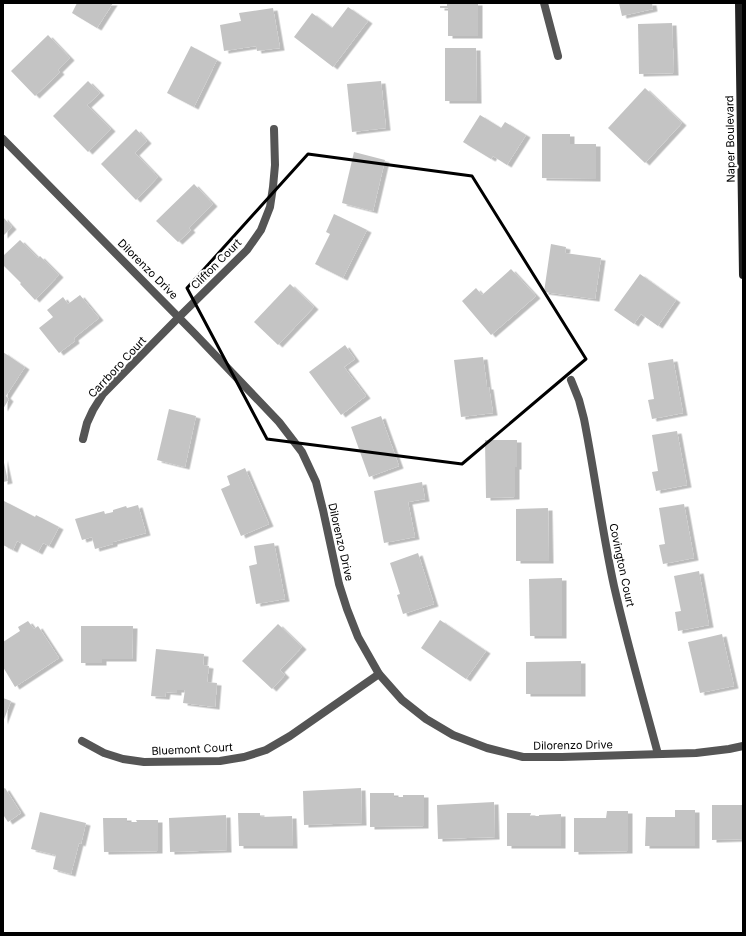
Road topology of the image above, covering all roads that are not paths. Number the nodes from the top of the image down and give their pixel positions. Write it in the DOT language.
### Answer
graph roads {
  1 [pos="544,3"];
  2 [pos="739,3"];
  3 [pos="558,56"];
  4 [pos="274,129"];
  5 [pos="3,139"];
  6 [pos="743,275"];
  7 [pos="179,317"];
  8 [pos="571,380"];
  9 [pos="83,438"];
  10 [pos="379,674"];
  11 [pos="82,741"];
  12 [pos="743,746"];
  13 [pos="658,754"];
  1 -- 3 [label="street"];
  2 -- 6 [label="main road, Naper Boulevard"];
  4 -- 7 [label="street, Clifton Court"];
  5 -- 7 [label="street, Dilorenzo Drive"];
  7 -- 9 [label="street, Carrboro Court"];
  7 -- 10 [label="street, Dilorenzo Drive"];
  8 -- 13 [label="street, Covington Court"];
  10 -- 11 [label="street, Bluemont Court"];
  10 -- 13 [label="street, Dilorenzo Drive"];
  12 -- 13 [label="street, Dilorenzo Drive"];
}
